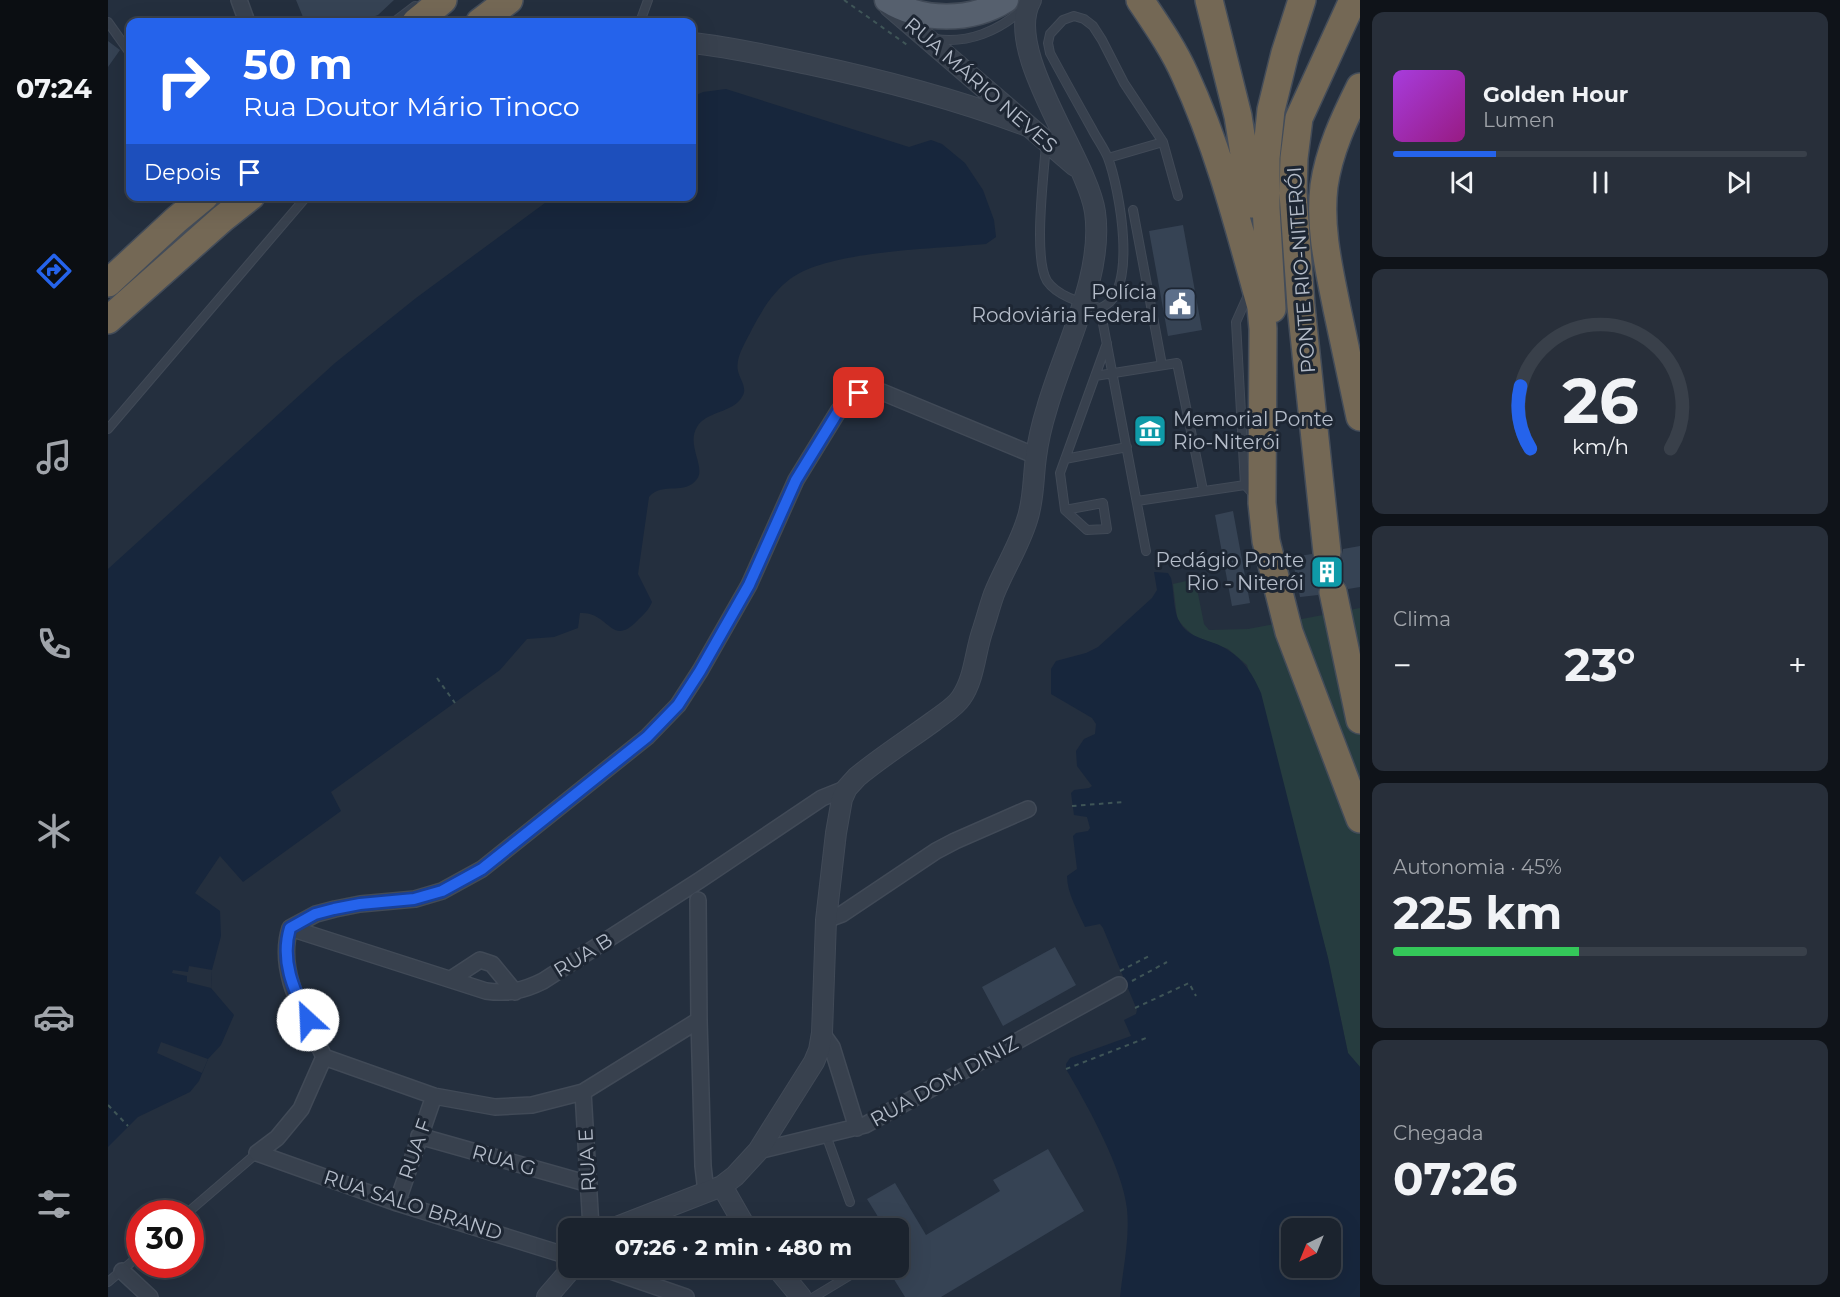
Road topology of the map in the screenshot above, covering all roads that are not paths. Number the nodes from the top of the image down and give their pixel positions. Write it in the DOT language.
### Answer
graph roads {
  1 [pos="239,0"];
  2 [pos="423,0"];
  3 [pos="443,0"];
  4 [pos="491,0"];
  5 [pos="509,0"];
  6 [pos="648,0"];
  7 [pos="882,0"];
  8 [pos="887,0"];
  9 [pos="1140,0"];
  10 [pos="1209,0"];
  11 [pos="1302,0"];
  12 [pos="1353,0"];
  13 [pos="1022,1"];
  14 [pos="1360,15"];
  15 [pos="246,18"];
  16 [pos="399,18"];
  17 [pos="421,18"];
  18 [pos="471,18"];
  19 [pos="485,18"];
  20 [pos="641,18"];
  21 [pos="108,22"];
  22 [pos="928,38"];
  23 [pos="696,44"];
  24 [pos="126,47"];
  25 [pos="1360,87"];
  26 [pos="1027,126"];
  27 [pos="1046,141"];
  28 [pos="1163,142"];
  29 [pos="1107,158"];
  30 [pos="1293,158"];
  31 [pos="1079,169"];
  32 [pos="1178,196"];
  33 [pos="191,201"];
  34 [pos="199,201"];
  35 [pos="245,201"];
  36 [pos="250,201"];
  37 [pos="303,201"];
  38 [pos="1133,210"];
  39 [pos="222,219"];
  40 [pos="177,220"];
  41 [pos="108,282"];
  42 [pos="1091,306"];
  43 [pos="1259,306"];
  44 [pos="108,320"];
  45 [pos="1107,343"];
  46 [pos="1162,365"];
  47 [pos="1112,373"];
  48 [pos="1095,376"];
  49 [pos="1360,417"];
  50 [pos="108,429"];
  51 [pos="1127,447"];
  52 [pos="1036,456"];
  53 [pos="1065,459"];
  54 [pos="1203,490"];
  55 [pos="1254,494"];
  56 [pos="1137,501"];
  57 [pos="1065,510"];
  58 [pos="1146,551"];
  59 [pos="1327,552"];
  60 [pos="1333,592"];
  61 [pos="1360,720"];
  62 [pos="847,788"];
  63 [pos="1028,809"];
  64 [pos="1360,819"];
  65 [pos="698,900"];
  66 [pos="826,920"];
  67 [pos="290,928"];
  68 [pos="451,979"];
  69 [pos="1121,980"];
  70 [pos="515,992"];
  71 [pos="699,1020"];
  72 [pos="822,1033"];
  73 [pos="324,1057"];
  74 [pos="583,1092"];
  75 [pos="434,1096"];
  76 [pos="857,1128"];
  77 [pos="826,1135"];
  78 [pos="419,1136"];
  79 [pos="758,1151"];
  80 [pos="257,1153"];
  81 [pos="589,1184"];
  82 [pos="714,1189"];
  83 [pos="202,1200"];
  84 [pos="850,1202"];
  85 [pos="397,1203"];
  86 [pos="591,1218"];
  87 [pos="640,1218"];
  88 [pos="738,1218"];
  89 [pos="558,1253"];
  90 [pos="126,1267"];
  91 [pos="122,1270"];
  92 [pos="563,1278"];
  93 [pos="631,1278"];
  94 [pos="785,1278"];
  95 [pos="845,1278"];
  96 [pos="108,1282"];
  97 [pos="150,1297"];
  98 [pos="547,1297"];
  99 [pos="686,1297"];
  100 [pos="801,1297"];
  101 [pos="814,1297"];
  1 -- 15 [label="street"];
  2 -- 16 [label="lane"];
  3 -- 17 [label="highway"];
  4 -- 18 [label="highway"];
  5 -- 19 [label="highway"];
  6 -- 20 [label="lane"];
  7 -- 22 [label="street, RUA MÁRIO NEVES"];
  8 -- 13 [label="main road"];
  9 -- 43 [label="highway"];
  10 -- 43 [label="highway"];
  11 -- 43 [label="highway"];
  12 -- 30 [label="highway, PONTE RIO-NITERÓI"];
  13 -- 22 [label="lane"];
  13 -- 31 [label="street, RUA MÁRIO NEVES"];
  14 -- 30 [label="highway"];
  21 -- 24 [label="lane"];
  22 -- 26 [label="street, RUA MÁRIO NEVES"];
  23 -- 26 [label="street"];
  25 -- 49 [label="highway, PONTE RIO-NITERÓI"];
  26 -- 27 [label="street, RUA MÁRIO NEVES"];
  27 -- 31 [label="street, RUA MÁRIO NEVES"];
  27 -- 42 [label="lane"];
  28 -- 29 [label="lane"];
  28 -- 29 [label="lane"];
  28 -- 32 [label="lane"];
  29 -- 42 [label="lane"];
  30 -- 59 [label="highway, PONTE RIO-NITERÓI"];
  31 -- 42 [label="street, RUA MÁRIO NEVES"];
  33 -- 40 [label="lane"];
  34 -- 40 [label="highway"];
  35 -- 39 [label="highway"];
  36 -- 39 [label="street"];
  37 -- 50 [label="lane"];
  38 -- 46 [label="lane"];
  39 -- 44 [label="highway"];
  40 -- 41 [label="highway"];
  42 -- 45 [label="lane"];
  42 -- 52 [label="street, RUA MÁRIO NEVES"];
  43 -- 55 [label="highway"];
  43 -- 55 [label="lane"];
  45 -- 47 [label="lane"];
  45 -- 48 [label="lane"];
  46 -- 47 [label="lane"];
  46 -- 54 [label="lane"];
  47 -- 48 [label="lane"];
  47 -- 51 [label="lane"];
  48 -- 53 [label="lane"];
  51 -- 53 [label="lane"];
  51 -- 56 [label="lane"];
  52 -- 62 [label="street, RUA MÁRIO NEVES"];
  52 -- 67 [label="street"];
  53 -- 57 [label="lane"];
  54 -- 55 [label="lane"];
  54 -- 56 [label="lane"];
  55 -- 64 [label="highway"];
  56 -- 58 [label="lane"];
  57 -- 57 [label="lane"];
  60 -- 61 [label="highway"];
  62 -- 66 [label="street"];
  62 -- 70 [label="street, RUA B"];
  63 -- 66 [label="street"];
  65 -- 71 [label="street"];
  66 -- 72 [label="street"];
  67 -- 68 [label="street, RUA B"];
  67 -- 73 [label="street"];
  68 -- 70 [label="street, RUA B"];
  68 -- 70 [label="street"];
  69 -- 76 [label="street, RUA DOM DINIZ"];
  71 -- 74 [label="street"];
  71 -- 82 [label="street"];
  72 -- 76 [label="street"];
  72 -- 79 [label="street"];
  73 -- 75 [label="street"];
  73 -- 80 [label="street"];
  74 -- 75 [label="street"];
  74 -- 81 [label="street, RUA E"];
  75 -- 78 [label="street, RUA F"];
  76 -- 77 [label="street, RUA DOM DINIZ"];
  77 -- 79 [label="street, RUA DOM DINIZ"];
  77 -- 84 [label="lane"];
  78 -- 81 [label="street, RUA G"];
  78 -- 85 [label="street, RUA F"];
  79 -- 82 [label="street"];
  80 -- 83 [label="lane"];
  80 -- 85 [label="street, RUA SALO BRAND"];
  81 -- 86 [label="street, RUA E"];
  82 -- 87 [label="street"];
  82 -- 88 [label="street"];
  85 -- 89 [label="street, RUA SALO BRAND"];
  90 -- 91 [label="lane"];
  91 -- 96 [label="lane"];
  91 -- 97 [label="street"];
  92 -- 98 [label="street"];
  93 -- 99 [label="street"];
  94 -- 100 [label="street"];
  95 -- 101 [label="lane"];
}
